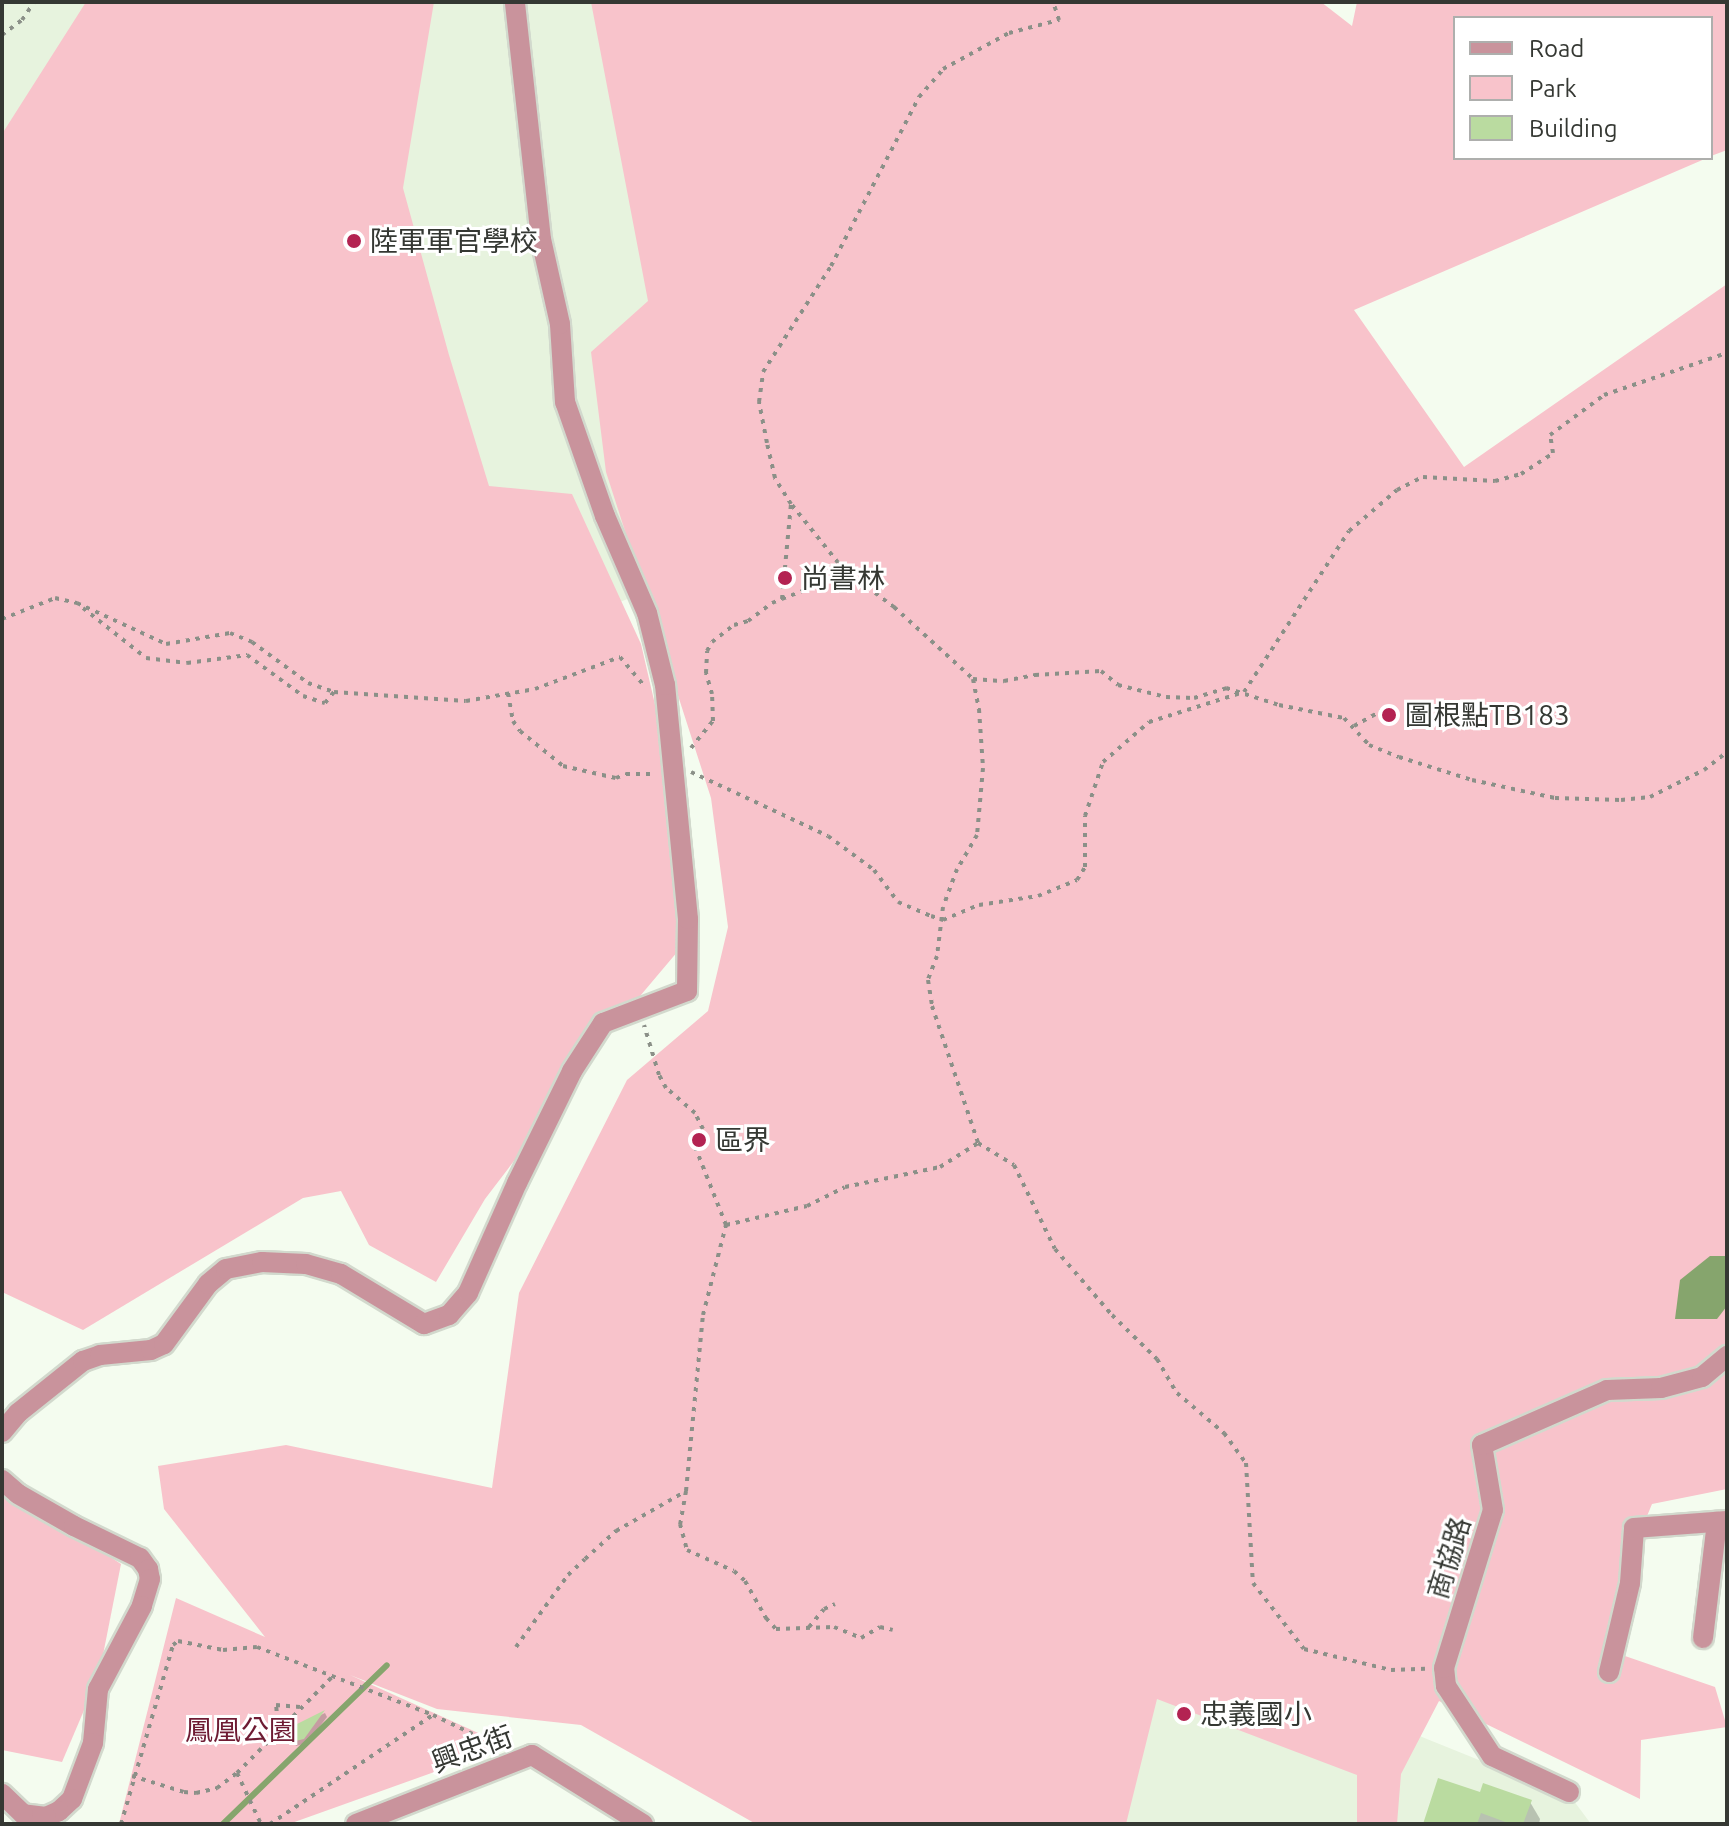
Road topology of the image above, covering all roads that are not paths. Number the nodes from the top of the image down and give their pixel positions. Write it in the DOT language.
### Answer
graph roads {
  1 [pos="515,2"];
  2 [pos="1727,1356"];
  3 [pos="2,1432"];
  4 [pos="2,1480"];
  5 [pos="1722,1522"];
  6 [pos="1703,1638"];
  7 [pos="1609,1672"];
  8 [pos="1569,1792"];
  9 [pos="2,1794"];
  10 [pos="356,1824"];
  11 [pos="643,1824"];
  1 -- 3 [label="street"];
  2 -- 8 [label="street, 商協路"];
  4 -- 9 [label="street"];
  5 -- 6 [label="street"];
  5 -- 7 [label="street"];
  10 -- 11 [label="street, 興忠街"];
}
